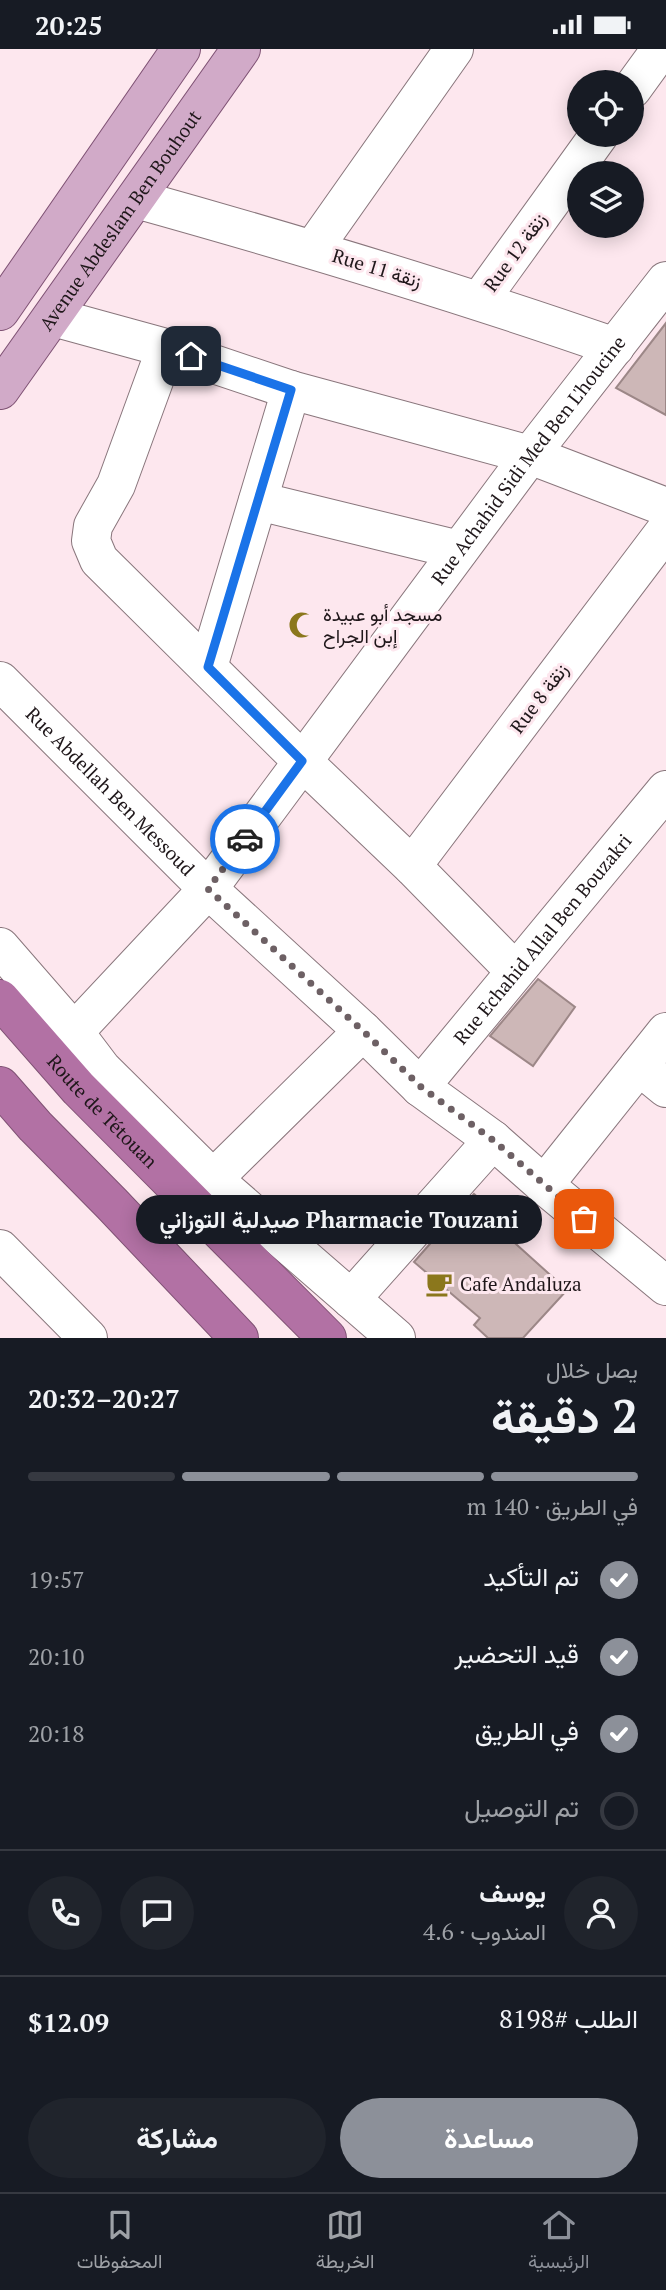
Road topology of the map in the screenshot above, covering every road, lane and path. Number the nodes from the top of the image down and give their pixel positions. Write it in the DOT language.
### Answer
graph roads {
  1 [pos="181,49"];
  2 [pos="241,49"];
  3 [pos="454,49"];
  4 [pos="661,49"];
  5 [pos="644,72"];
  6 [pos="590,147"];
  7 [pos="136,199"];
  8 [pos="313,249"];
  9 [pos="666,281"];
  10 [pos="480,300"];
  11 [pos="0,311"];
  12 [pos="53,317"];
  13 [pos="615,347"];
  14 [pos="166,348"];
  15 [pos="0,390"];
  16 [pos="291,390"];
  17 [pos="530,454"];
  18 [pos="258,501"];
  19 [pos="666,507"];
  20 [pos="666,530"];
  21 [pos="459,549"];
  22 [pos="208,667"];
  23 [pos="0,681"];
  24 [pos="302,761"];
  25 [pos="666,790"];
  26 [pos="412,866"];
  27 [pos="208,889"];
  28 [pos="0,947"];
  29 [pos="515,971"];
  30 [pos="11,1013"];
  31 [pos="363,1031"];
  32 [pos="75,1032"];
  33 [pos="666,1032"];
  34 [pos="653,1077"];
  35 [pos="0,1086"];
  36 [pos="421,1087"];
  37 [pos="493,1140"];
  38 [pos="212,1179"];
  39 [pos="544,1185"];
  40 [pos="1,1252"];
  41 [pos="666,1286"];
  42 [pos="351,1299"];
  43 [pos="236,1337"];
  44 [pos="88,1338"];
  45 [pos="327,1338"];
  46 [pos="396,1338"];
  1 -- 11 [label="main road"];
  2 -- 7 [label="main road, Avenue Abdeslam Ben Bouhout"];
  3 -- 8 [label="street"];
  4 -- 5 [label="street"];
  6 -- 10 [label="street, Rue 12 زنقة"];
  7 -- 8 [label="street, Rue 11 زنقة"];
  7 -- 12 [label="main road, Avenue Abdeslam Ben Bouhout"];
  8 -- 10 [label="street, Rue 11 زنقة"];
  9 -- 13 [label="street, Rue Achahid Sidi Med Ben L'houcine"];
  10 -- 13 [label="street, Rue 11 زنقة"];
  12 -- 14 [label="street"];
  12 -- 15 [label="main road, Avenue Abdeslam Ben Bouhout"];
  13 -- 17 [label="street, Rue Achahid Sidi Med Ben L'houcine"];
  14 -- 16 [label="street"];
  14 -- 22 [label="street"];
  16 -- 17 [label="street"];
  16 -- 18 [label="street"];
  17 -- 19 [label="street"];
  17 -- 21 [label="street, Rue Achahid Sidi Med Ben L'houcine"];
  18 -- 21 [label="street"];
  18 -- 22 [label="street"];
  20 -- 26 [label="street, Rue 8 زنقة"];
  21 -- 24 [label="street, Rue Achahid Sidi Med Ben L'houcine"];
  22 -- 24 [label="street"];
  23 -- 27 [label="street, Rue Abdellah Ben Messoud"];
  24 -- 26 [label="street"];
  24 -- 27 [label="street, Rue Achahid Sidi Med Ben L'houcine"];
  25 -- 29 [label="street, Rue Echahid Allal Ben Bouzakri"];
  26 -- 29 [label="street"];
  27 -- 31 [label="street, Rue Abdellah Ben Messoud"];
  27 -- 32 [label="street, Rue Achahid Sidi Med Ben L'houcine"];
  28 -- 32 [label="street"];
  29 -- 36 [label="street, Rue Echahid Allal Ben Bouzakri"];
  30 -- 32 [label="street"];
  30 -- 45 [label="highway, Route de Tétouan"];
  31 -- 36 [label="street, Rue Abdellah Ben Messoud"];
  31 -- 38 [label="street"];
  32 -- 38 [label="street"];
  33 -- 34 [label="street"];
  34 -- 39 [label="street"];
  35 -- 43 [label="highway"];
  36 -- 37 [label="street, Rue Abdellah Ben Messoud"];
  37 -- 39 [label="street, Rue Abdellah Ben Messoud"];
  37 -- 42 [label="street"];
  38 -- 42 [label="street"];
  39 -- 41 [label="street, Rue Abdellah Ben Messoud"];
  40 -- 44 [label="street"];
  42 -- 46 [label="street"];
}
